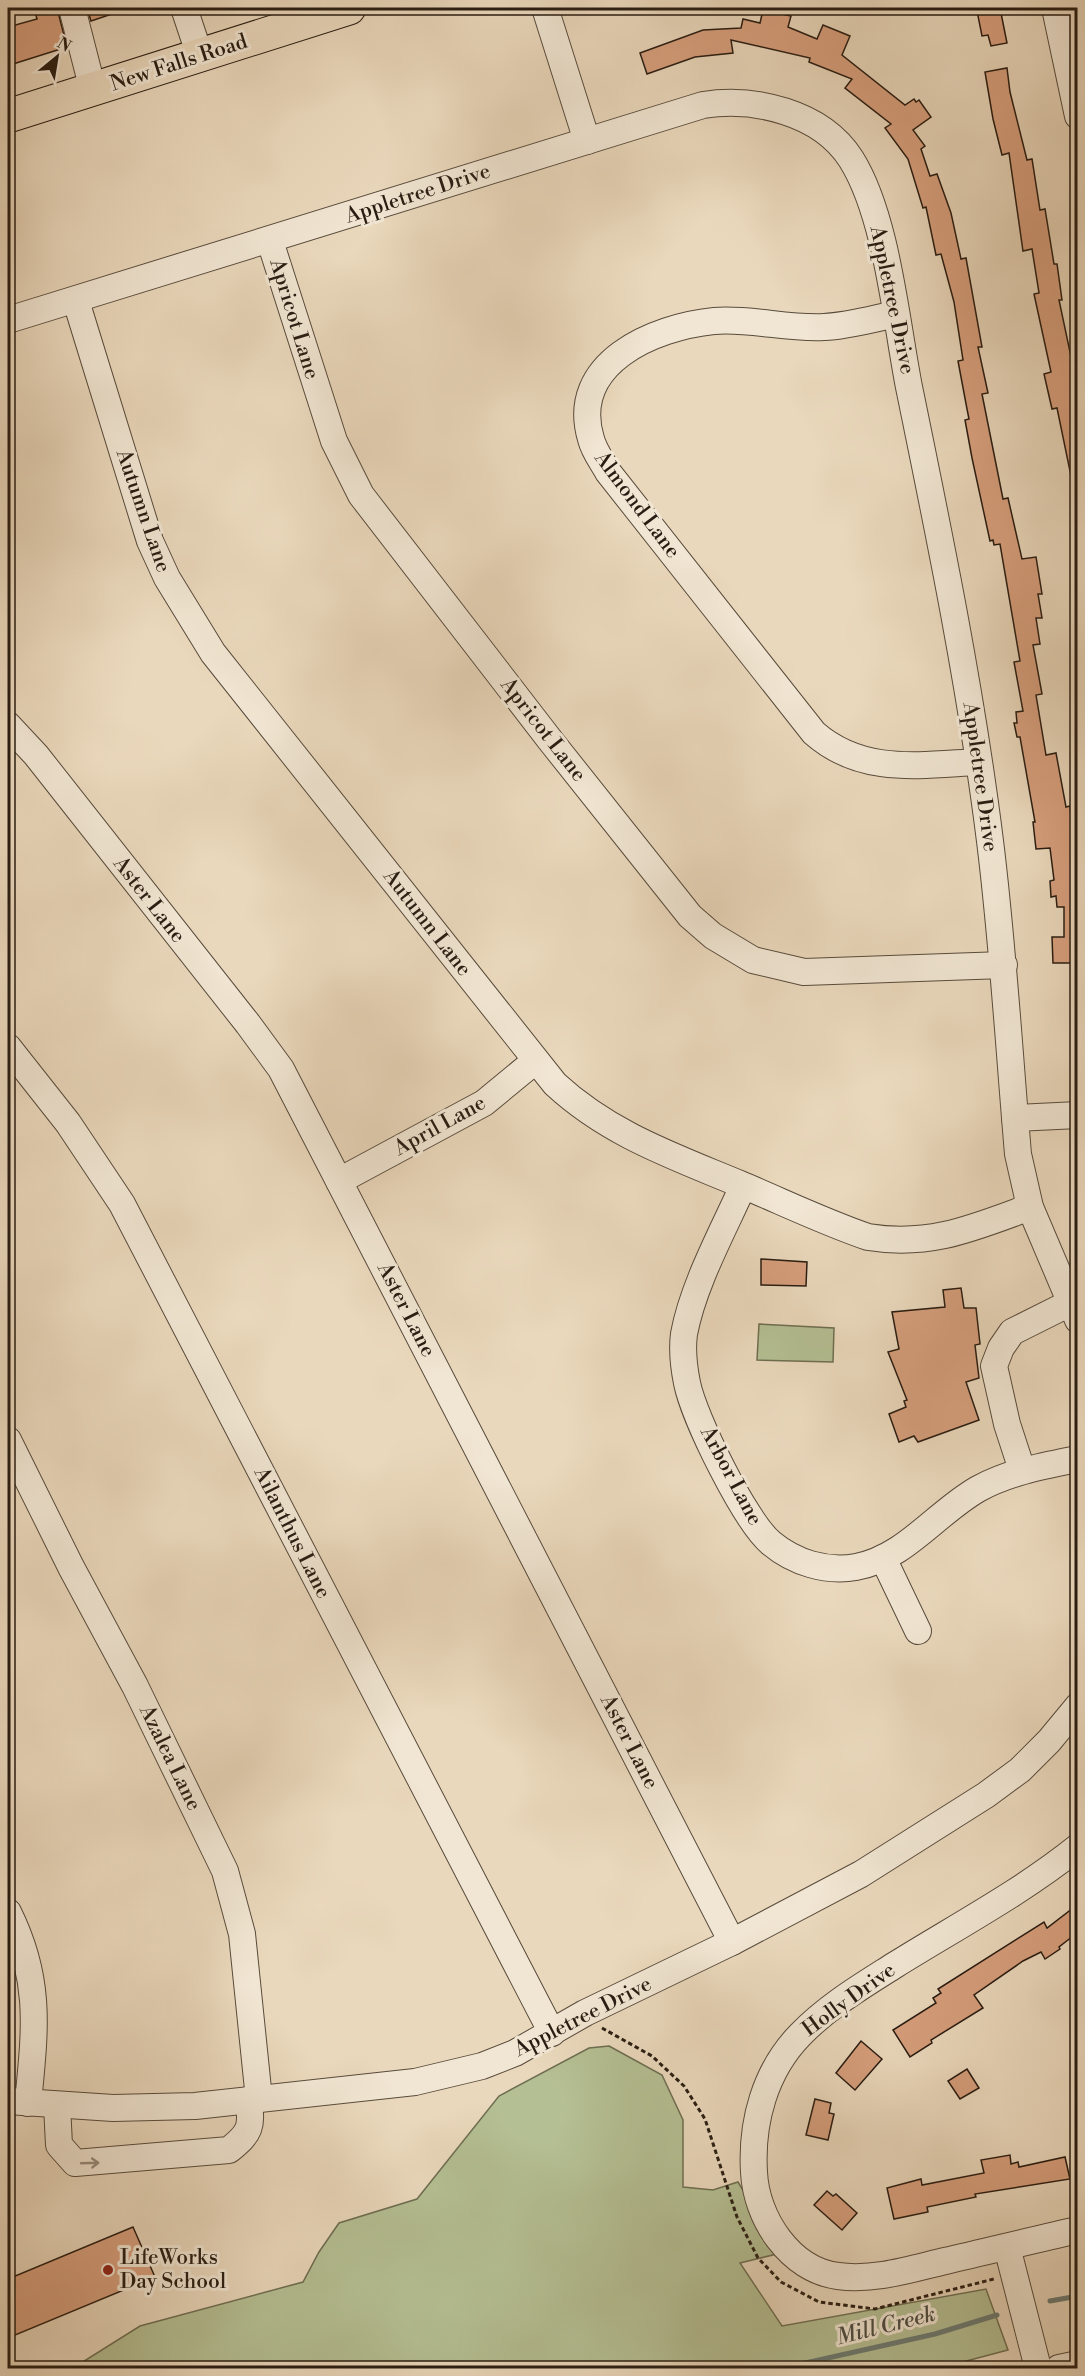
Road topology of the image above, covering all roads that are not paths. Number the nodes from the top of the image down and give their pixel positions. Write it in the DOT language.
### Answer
graph roads {
  1 [pos="72,8"];
  2 [pos="184,8"];
  3 [pos="349,8"];
  4 [pos="545,8"];
  5 [pos="1055,8"];
  6 [pos="309,14"];
  7 [pos="200,56"];
  8 [pos="93,90"];
  9 [pos="1077,116"];
  10 [pos="8,117"];
  11 [pos="587,141"];
  12 [pos="270,241"];
  13 [pos="76,301"];
  14 [pos="896,314"];
  15 [pos="8,320"];
  16 [pos="8,725"];
  17 [pos="978,762"];
  18 [pos="1004,965"];
  19 [pos="8,1047"];
  20 [pos="535,1061"];
  21 [pos="1077,1115"];
  22 [pos="1015,1118"];
  23 [pos="339,1181"];
  24 [pos="743,1186"];
  25 [pos="1030,1206"];
  26 [pos="1074,1312"];
  27 [pos="8,1440"];
  28 [pos="1077,1459"];
  29 [pos="1023,1470"];
  30 [pos="883,1558"];
  31 [pos="918,1631"];
  32 [pos="1077,1706"];
  33 [pos="1077,1847"];
  34 [pos="8,1912"];
  35 [pos="732,1942"];
  36 [pos="552,2033"];
  37 [pos="254,2100"];
  38 [pos="18,2102"];
  39 [pos="57,2104"];
  40 [pos="1077,2230"];
  41 [pos="1007,2247"];
  42 [pos="1077,2364"];
  43 [pos="1038,2368"];
  44 [pos="1059,2368"];
  1 -- 8 [label="street"];
  2 -- 7 [label="street"];
  3 -- 6 [label="main road, New Falls Road"];
  4 -- 11 [label="street"];
  5 -- 9 [label="street"];
  6 -- 7 [label="main road, New Falls Road"];
  7 -- 8 [label="main road, New Falls Road"];
  8 -- 10 [label="main road, New Falls Road"];
  11 -- 12 [label="street, Appletree Drive"];
  11 -- 14 [label="street, Appletree Drive"];
  12 -- 13 [label="street, Appletree Drive"];
  12 -- 18 [label="street, Apricot Lane"];
  13 -- 15 [label="street, Appletree Drive"];
  13 -- 20 [label="street, Autumn Lane"];
  14 -- 17 [label="street, Appletree Drive"];
  14 -- 17 [label="street, Almond Lane"];
  16 -- 23 [label="street, Aster Lane"];
  17 -- 18 [label="street, Appletree Drive"];
  18 -- 22 [label="street, Appletree Drive"];
  19 -- 36 [label="street, Ailanthus Lane"];
  20 -- 23 [label="street, April Lane"];
  20 -- 24 [label="street, Autumn Lane"];
  21 -- 22 [label="street"];
  22 -- 25 [label="street, Appletree Drive"];
  23 -- 35 [label="street, Aster Lane"];
  24 -- 25 [label="street, Autumn Lane"];
  24 -- 30 [label="street, Arbor Lane"];
  25 -- 26 [label="street, Appletree Drive"];
  26 -- 29 [label="street"];
  27 -- 37 [label="street, Azalea Lane"];
  28 -- 29 [label="street, Arbor Lane"];
  29 -- 30 [label="street, Arbor Lane"];
  30 -- 31 [label="street"];
  32 -- 35 [label="street, Appletree Drive"];
  33 -- 41 [label="street, Holly Drive"];
  34 -- 38 [label="street"];
  35 -- 36 [label="street, Appletree Drive"];
  36 -- 37 [label="street, Appletree Drive"];
  37 -- 39 [label="street, Appletree Drive"];
  39 -- 37 [label="street, Azalea Lane, one-way"];
  38 -- 39 [label="street, Appletree Drive"];
  40 -- 41 [label="street, Holly Drive"];
  41 -- 43 [label="street"];
  42 -- 44 [label="street"];
}
